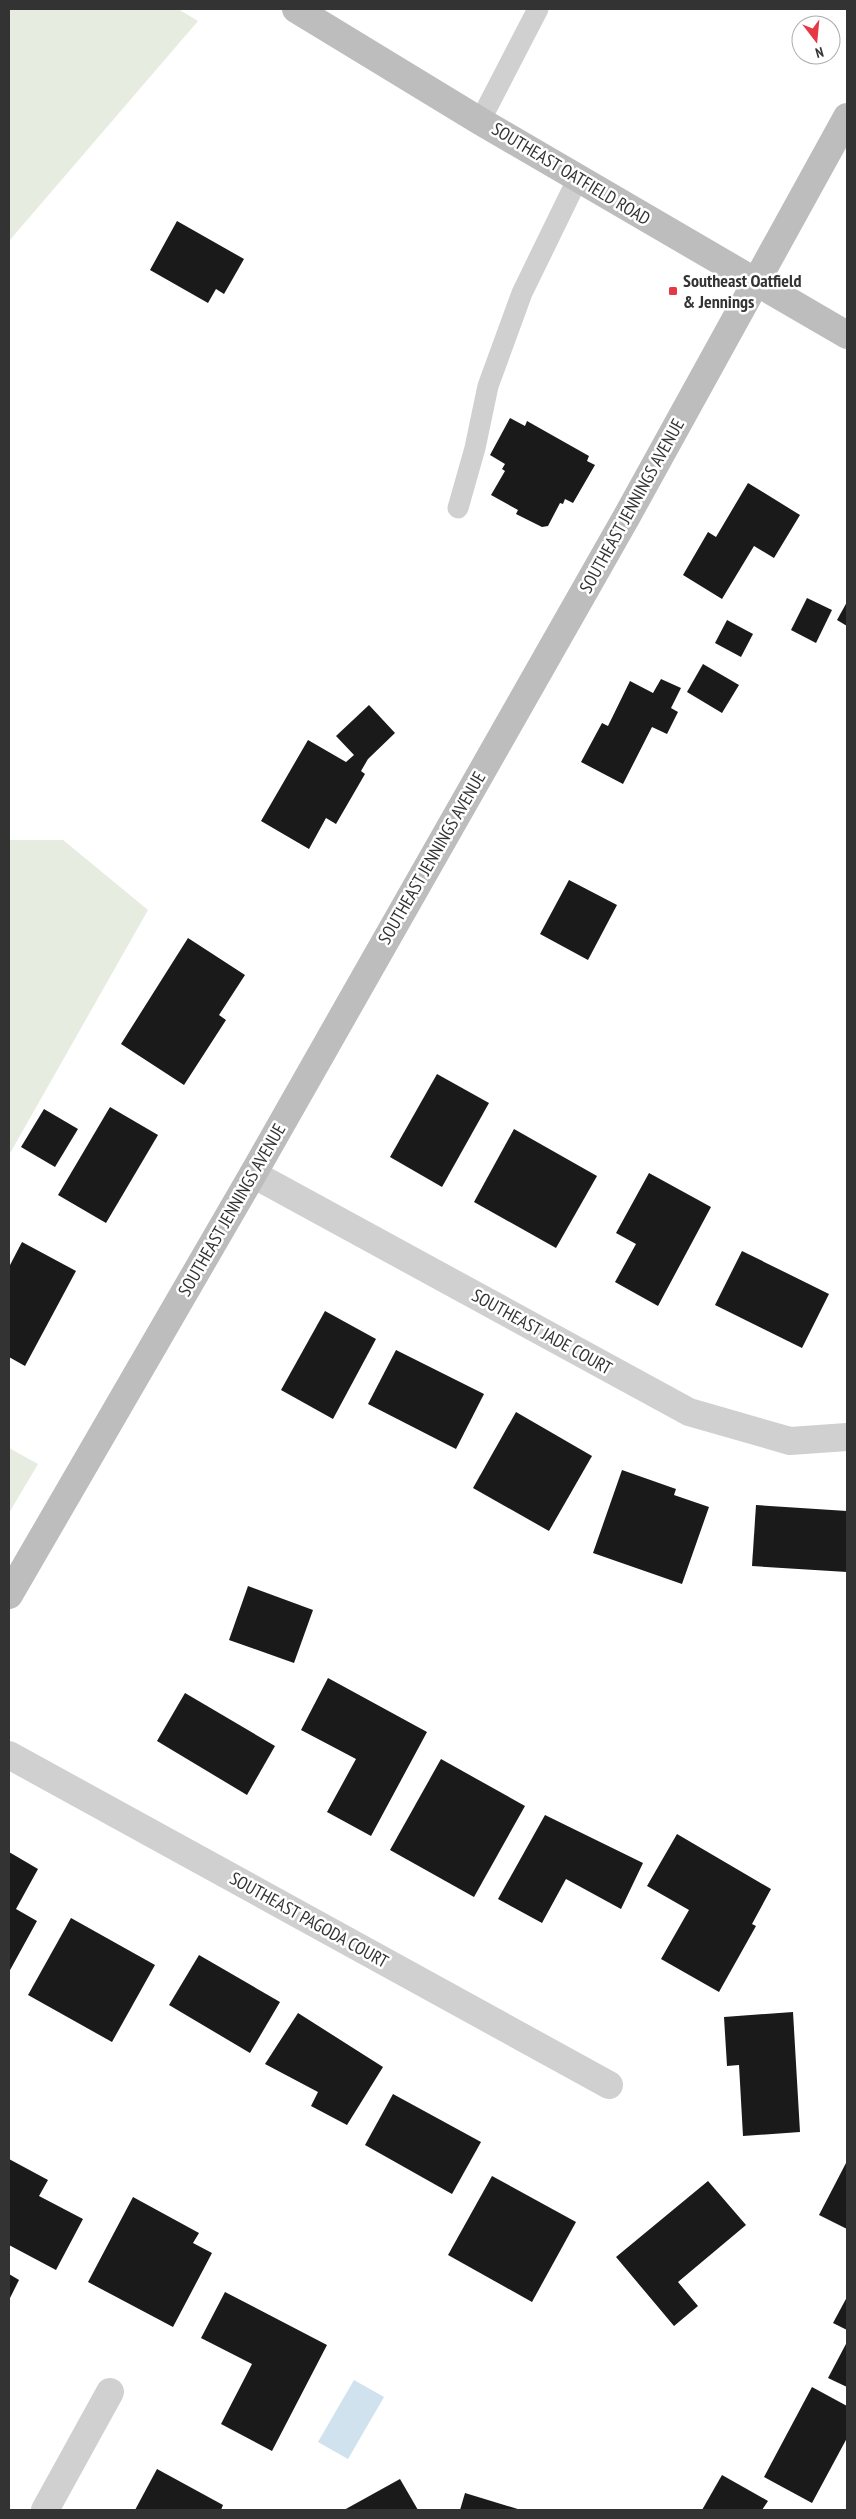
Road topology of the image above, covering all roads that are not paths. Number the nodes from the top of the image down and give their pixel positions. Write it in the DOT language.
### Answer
graph roads {
  1 [pos="296,9"];
  2 [pos="538,9"];
  3 [pos="847,117"];
  4 [pos="480,121"];
  5 [pos="578,178"];
  6 [pos="756,283"];
  7 [pos="847,335"];
  8 [pos="458,508"];
  9 [pos="253,1174"];
  10 [pos="847,1437"];
  11 [pos="9,1595"];
  12 [pos="9,1755"];
  13 [pos="609,2085"];
  14 [pos="110,2392"];
  15 [pos="45,2510"];
  1 -- 4 [label="main road, SOUTHEAST OATFIELD ROAD"];
  2 -- 4 [label="lane"];
  3 -- 6 [label="main road, SOUTHEAST JENNINGS AVENUE"];
  4 -- 5 [label="main road, SOUTHEAST OATFIELD ROAD"];
  5 -- 6 [label="main road, SOUTHEAST OATFIELD ROAD"];
  5 -- 8 [label="lane"];
  6 -- 7 [label="main road, SOUTHEAST OATFIELD ROAD"];
  6 -- 9 [label="main road, SOUTHEAST JENNINGS AVENUE"];
  9 -- 10 [label="street, SOUTHEAST JADE COURT"];
  9 -- 11 [label="main road, SOUTHEAST JENNINGS AVENUE"];
  12 -- 13 [label="street, SOUTHEAST PAGODA COURT"];
  14 -- 15 [label="street"];
}
